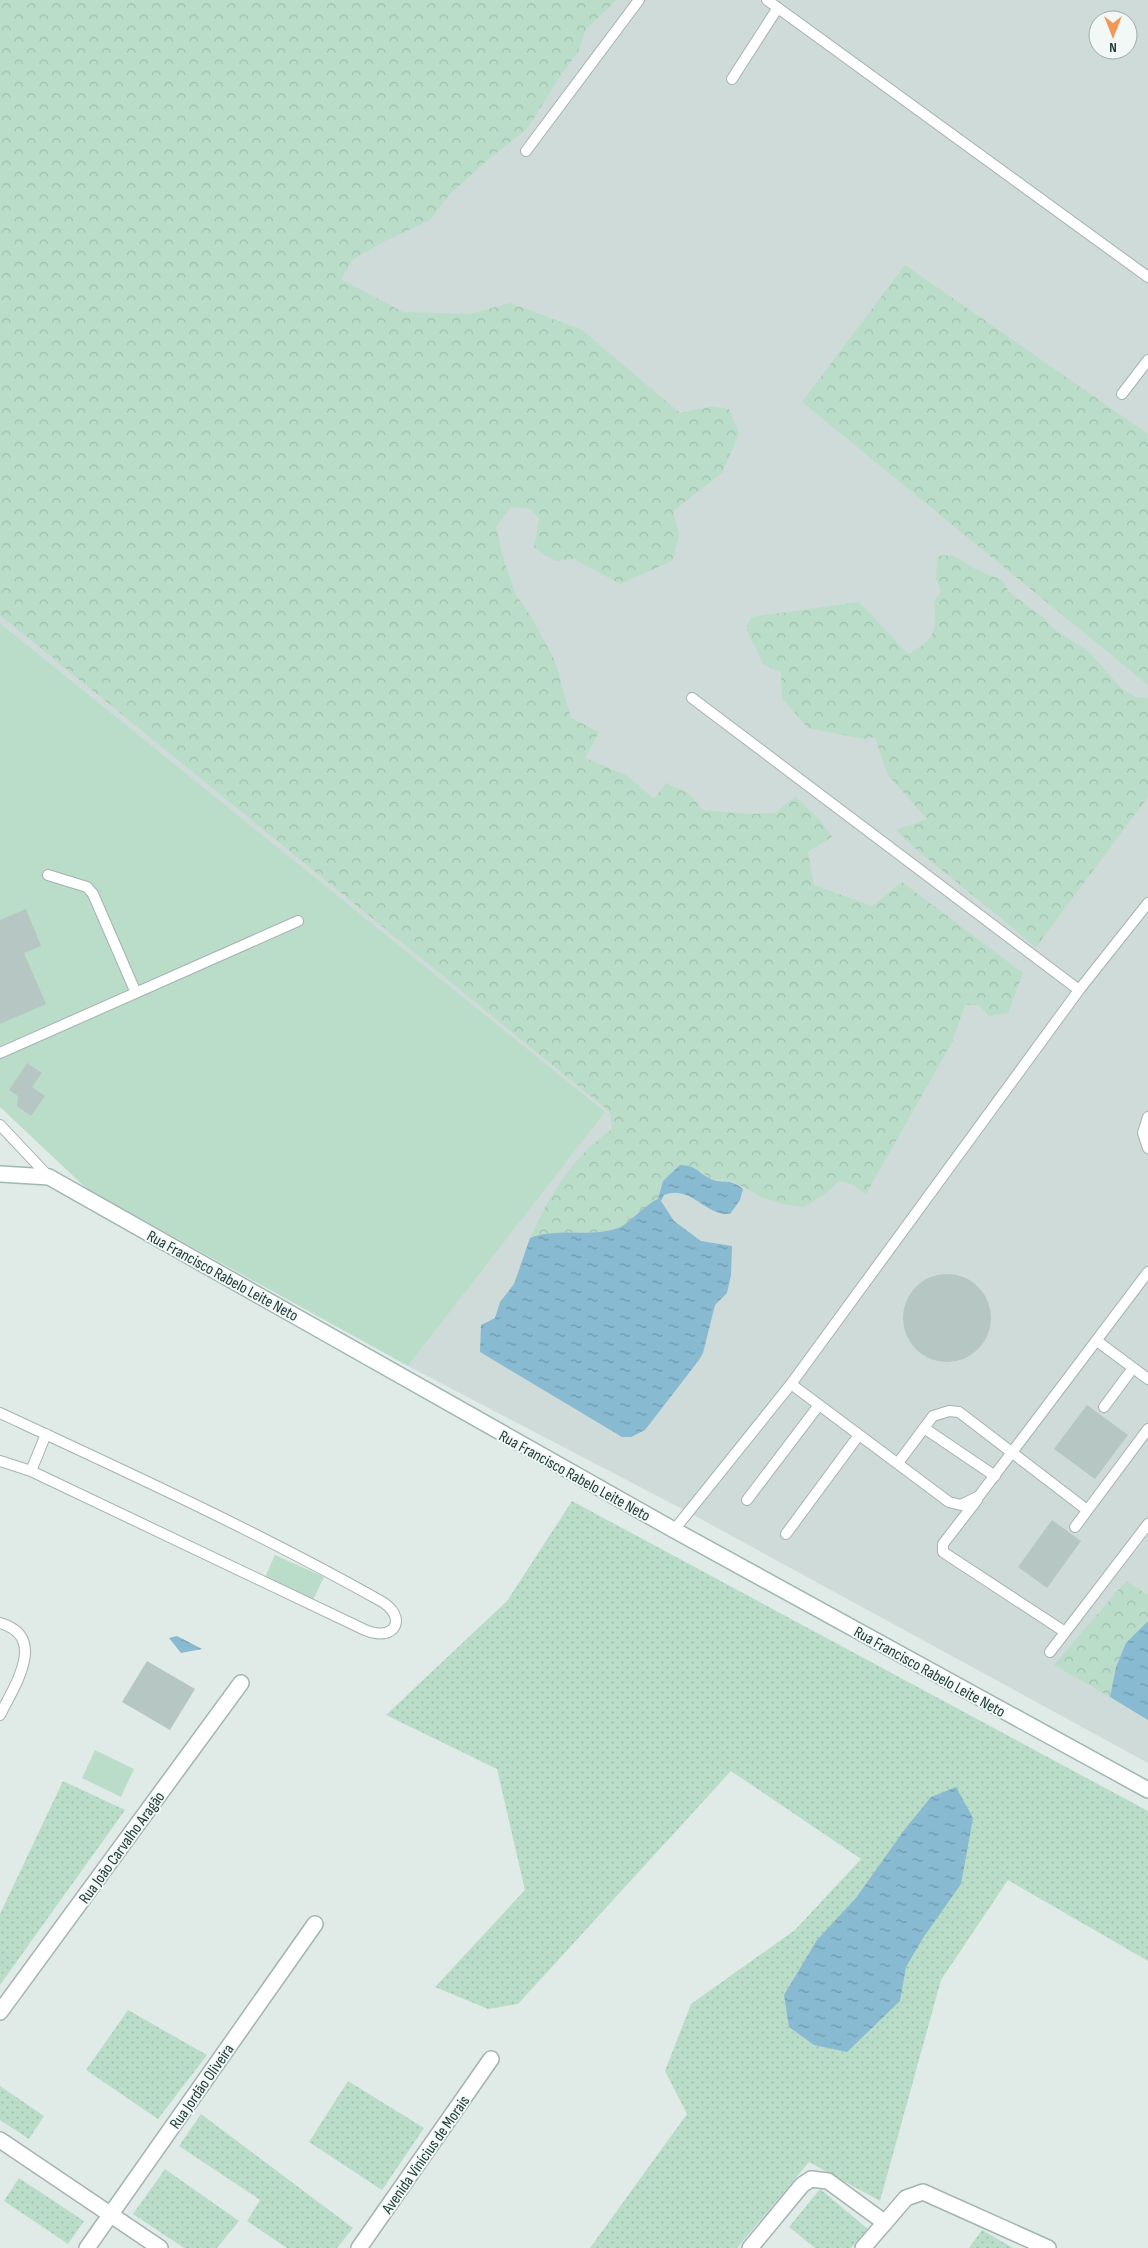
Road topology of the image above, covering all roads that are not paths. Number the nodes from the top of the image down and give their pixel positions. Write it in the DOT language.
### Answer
graph roads {
  1 [pos="639,0"];
  2 [pos="767,0"];
  3 [pos="777,9"];
  4 [pos="732,79"];
  5 [pos="526,151"];
  6 [pos="1148,277"];
  7 [pos="1148,360"];
  8 [pos="1122,394"];
  9 [pos="692,698"];
  10 [pos="48,875"];
  11 [pos="1148,904"];
  12 [pos="298,921"];
  13 [pos="1079,990"];
  14 [pos="136,993"];
  15 [pos="0,1053"];
  16 [pos="1148,1117"];
  17 [pos="0,1125"];
  18 [pos="1148,1148"];
  19 [pos="0,1174"];
  20 [pos="49,1177"];
  21 [pos="1148,1272"];
  22 [pos="1097,1342"];
  23 [pos="1133,1368"];
  24 [pos="1148,1379"];
  25 [pos="792,1384"];
  26 [pos="819,1405"];
  27 [pos="1104,1407"];
  28 [pos="0,1413"];
  29 [pos="924,1428"];
  30 [pos="1148,1429"];
  31 [pos="46,1434"];
  32 [pos="859,1435"];
  33 [pos="1013,1453"];
  34 [pos="0,1461"];
  35 [pos="898,1463"];
  36 [pos="31,1471"];
  37 [pos="995,1476"];
  38 [pos="980,1496"];
  39 [pos="747,1500"];
  40 [pos="1087,1510"];
  41 [pos="1148,1524"];
  42 [pos="1075,1527"];
  43 [pos="674,1530"];
  44 [pos="786,1534"];
  45 [pos="0,1624"];
  46 [pos="1065,1632"];
  47 [pos="1050,1652"];
  48 [pos="241,1683"];
  49 [pos="0,1715"];
  50 [pos="1148,1790"];
  51 [pos="315,1924"];
  52 [pos="0,2012"];
  53 [pos="491,2059"];
  54 [pos="0,2140"];
  55 [pos="110,2214"];
  56 [pos="884,2222"];
  57 [pos="87,2248"];
  58 [pos="160,2248"];
  59 [pos="359,2248"];
  60 [pos="750,2248"];
  61 [pos="863,2248"];
  62 [pos="1048,2248"];
  1 -- 5 [label="lane"];
  2 -- 3 [label="lane"];
  3 -- 4 [label="lane"];
  3 -- 6 [label="lane"];
  7 -- 8 [label="lane"];
  9 -- 13 [label="lane"];
  10 -- 14 [label="lane"];
  11 -- 13 [label="lane"];
  12 -- 14 [label="lane"];
  13 -- 25 [label="lane"];
  14 -- 15 [label="lane"];
  16 -- 18 [label="lane"];
  17 -- 20 [label="lane"];
  19 -- 20 [label="street, Rua Francisco Rabelo Leite Neto"];
  20 -- 43 [label="street, Rua Francisco Rabelo Leite Neto"];
  21 -- 22 [label="lane"];
  22 -- 23 [label="lane"];
  22 -- 33 [label="lane"];
  23 -- 24 [label="lane"];
  23 -- 27 [label="lane"];
  25 -- 26 [label="lane"];
  25 -- 43 [label="lane"];
  26 -- 32 [label="lane"];
  26 -- 39 [label="lane"];
  28 -- 31 [label="lane"];
  29 -- 33 [label="lane"];
  29 -- 35 [label="lane"];
  29 -- 37 [label="lane"];
  30 -- 40 [label="lane"];
  31 -- 36 [label="lane"];
  31 -- 36 [label="lane"];
  32 -- 35 [label="lane"];
  32 -- 44 [label="lane"];
  33 -- 37 [label="lane"];
  33 -- 40 [label="lane"];
  34 -- 36 [label="lane"];
  35 -- 38 [label="lane"];
  37 -- 38 [label="lane"];
  38 -- 46 [label="lane"];
  40 -- 42 [label="lane"];
  41 -- 46 [label="lane"];
  43 -- 50 [label="street, Rua Francisco Rabelo Leite Neto"];
  45 -- 49 [label="lane"];
  46 -- 47 [label="lane"];
  48 -- 52 [label="street, Rua João Carvalho Aragão"];
  51 -- 55 [label="street, Rua Jordão Oliveira"];
  53 -- 59 [label="street, Avenida Vinícius de Morais"];
  54 -- 55 [label="street"];
  55 -- 57 [label="street, Rua Jordão Oliveira"];
  55 -- 58 [label="street"];
  56 -- 60 [label="street"];
  56 -- 61 [label="street"];
  56 -- 62 [label="street"];
}
